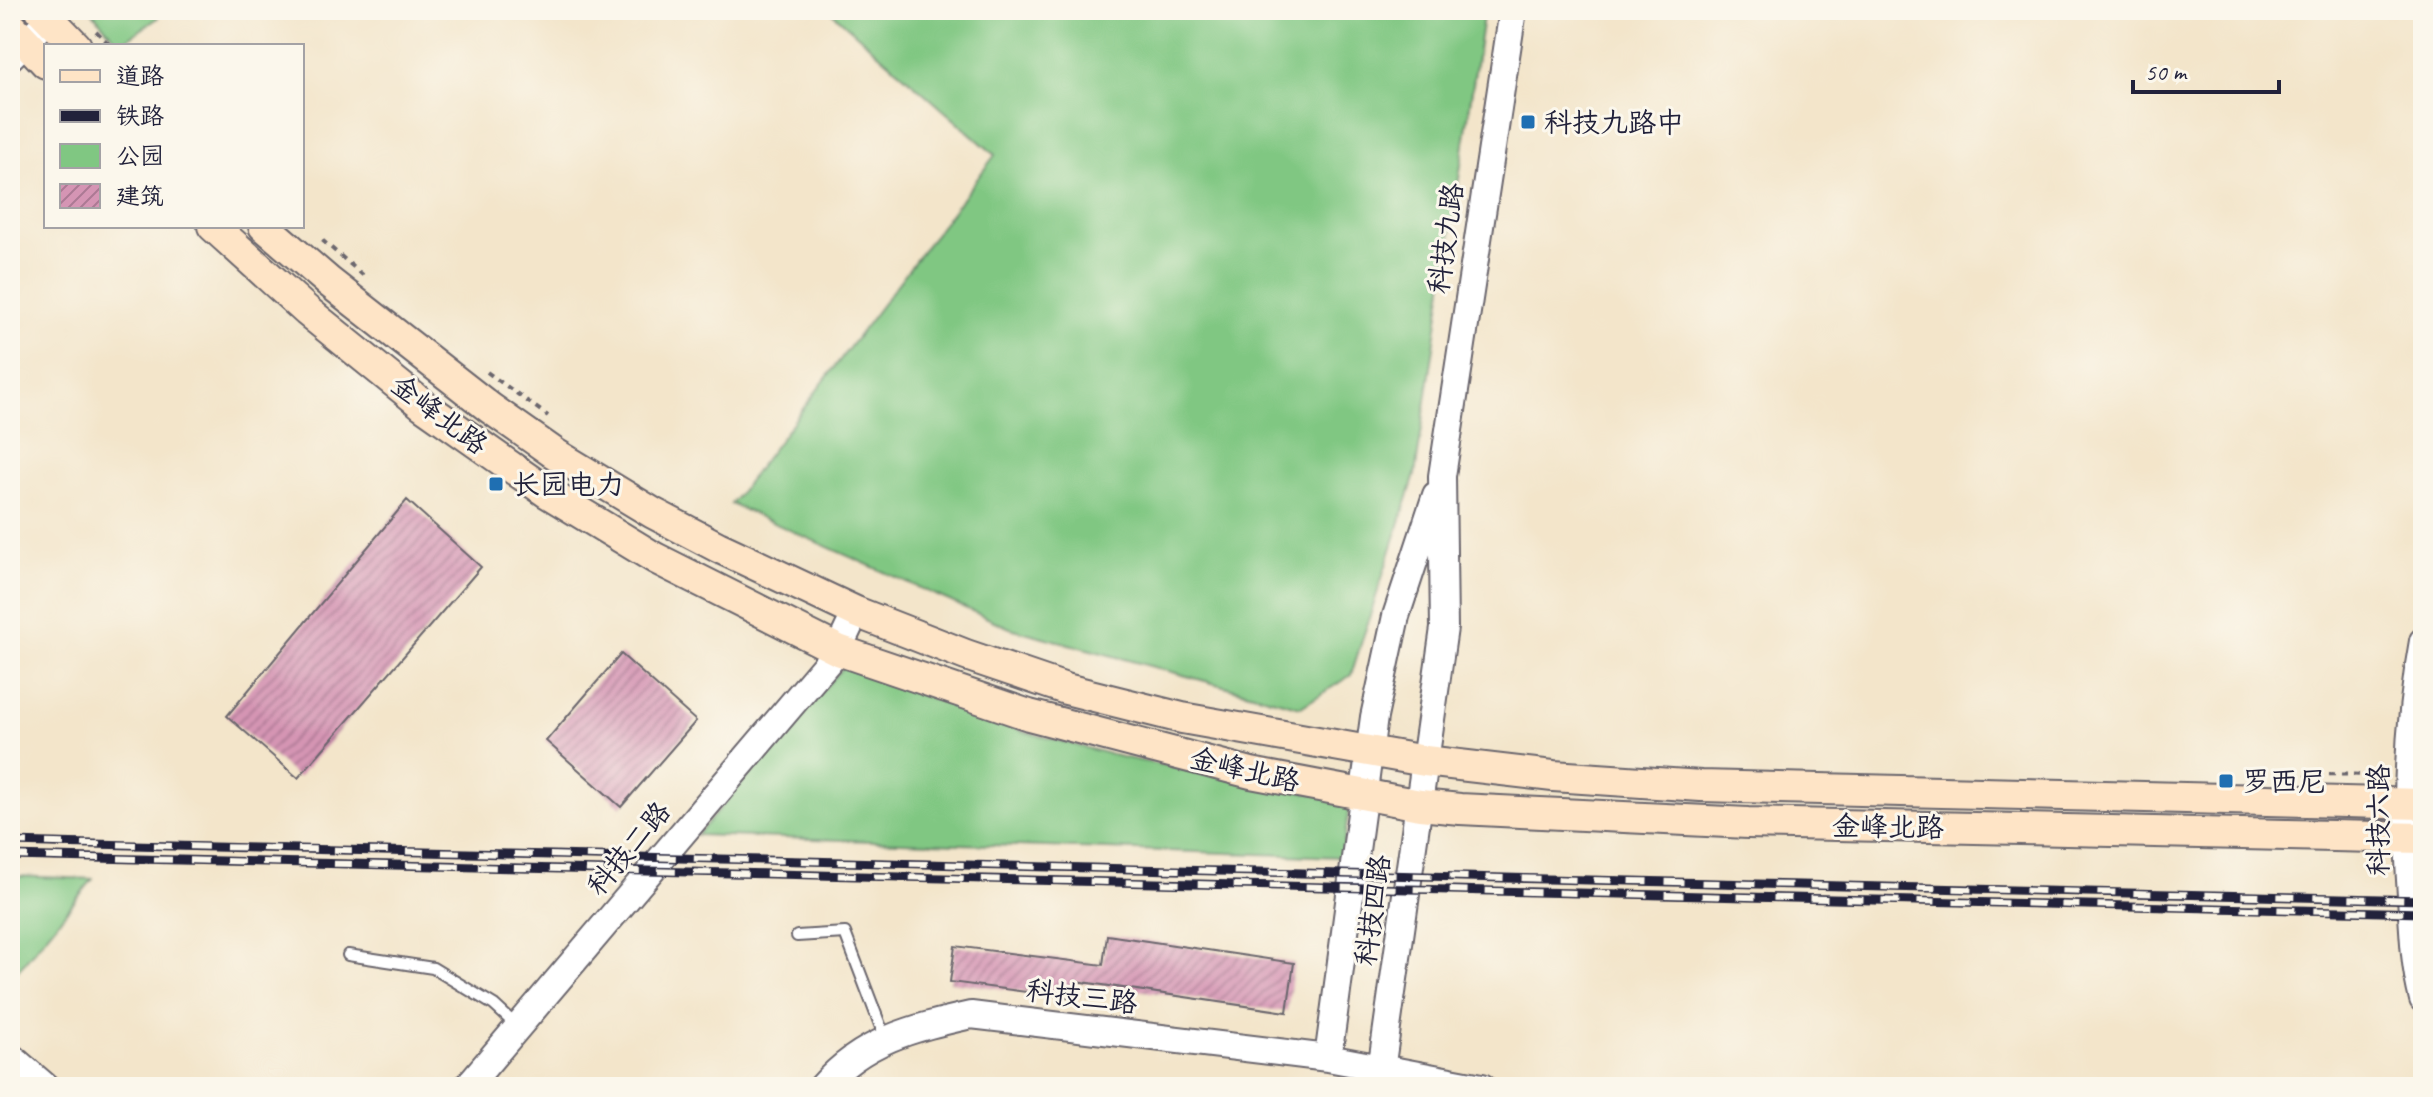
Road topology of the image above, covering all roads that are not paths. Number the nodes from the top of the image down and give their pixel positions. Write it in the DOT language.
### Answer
graph roads {
  1 [pos="1513,10"];
  2 [pos="45,14"];
  3 [pos="74,44"];
  4 [pos="23,47"];
  5 [pos="215,228"];
  6 [pos="266,228"];
  7 [pos="1442,476"];
  8 [pos="856,612"];
  9 [pos="2423,641"];
  10 [pos="838,650"];
  11 [pos="1370,751"];
  12 [pos="1425,761"];
  13 [pos="1362,794"];
  14 [pos="2412,794"];
  15 [pos="1420,805"];
  16 [pos="2415,838"];
  17 [pos="797,936"];
  18 [pos="348,955"];
  19 [pos="2423,999"];
  20 [pos="518,1027"];
  21 [pos="885,1038"];
  22 [pos="10,1056"];
  23 [pos="1344,1070"];
  24 [pos="1381,1070"];
  25 [pos="46,1087"];
  26 [pos="467,1087"];
  27 [pos="822,1087"];
  28 [pos="1482,1087"];
  1 -- 7 [label="street, 科技九路"];
  2 -- 3 [label="main road"];
  2 -- 4 [label="street"];
  5 -- 10 [label="main road, 金峰北路"];
  6 -- 8 [label="main road, 金峰北路"];
  7 -- 11 [label="street, 科技九路"];
  7 -- 12 [label="street, 科技九路"];
  8 -- 10 [label="street, 科技二路"];
  8 -- 11 [label="main road, 金峰北路"];
  9 -- 14 [label="street, 科技六路"];
  10 -- 13 [label="main road, 金峰北路"];
  10 -- 20 [label="street, 科技二路"];
  11 -- 12 [label="main road, 金峰北路"];
  11 -- 13 [label="street, 科技四路"];
  12 -- 14 [label="main road, 金峰北路"];
  12 -- 15 [label="street, 科技四路"];
  13 -- 15 [label="main road, 金峰北路"];
  13 -- 23 [label="street, 科技四路"];
  14 -- 16 [label="street, 科技六路"];
  15 -- 16 [label="main road, 金峰北路"];
  15 -- 24 [label="street, 科技四路"];
  16 -- 19 [label="street, 科技六路"];
  17 -- 21 [label="lane"];
  18 -- 20 [label="lane"];
  20 -- 26 [label="street, 科技二路"];
  21 -- 23 [label="street, 科技三路"];
  21 -- 27 [label="street, 科技三路"];
  22 -- 25 [label="street"];
  23 -- 24 [label="street, 科技三路"];
  24 -- 28 [label="street, 科技三路"];
}
